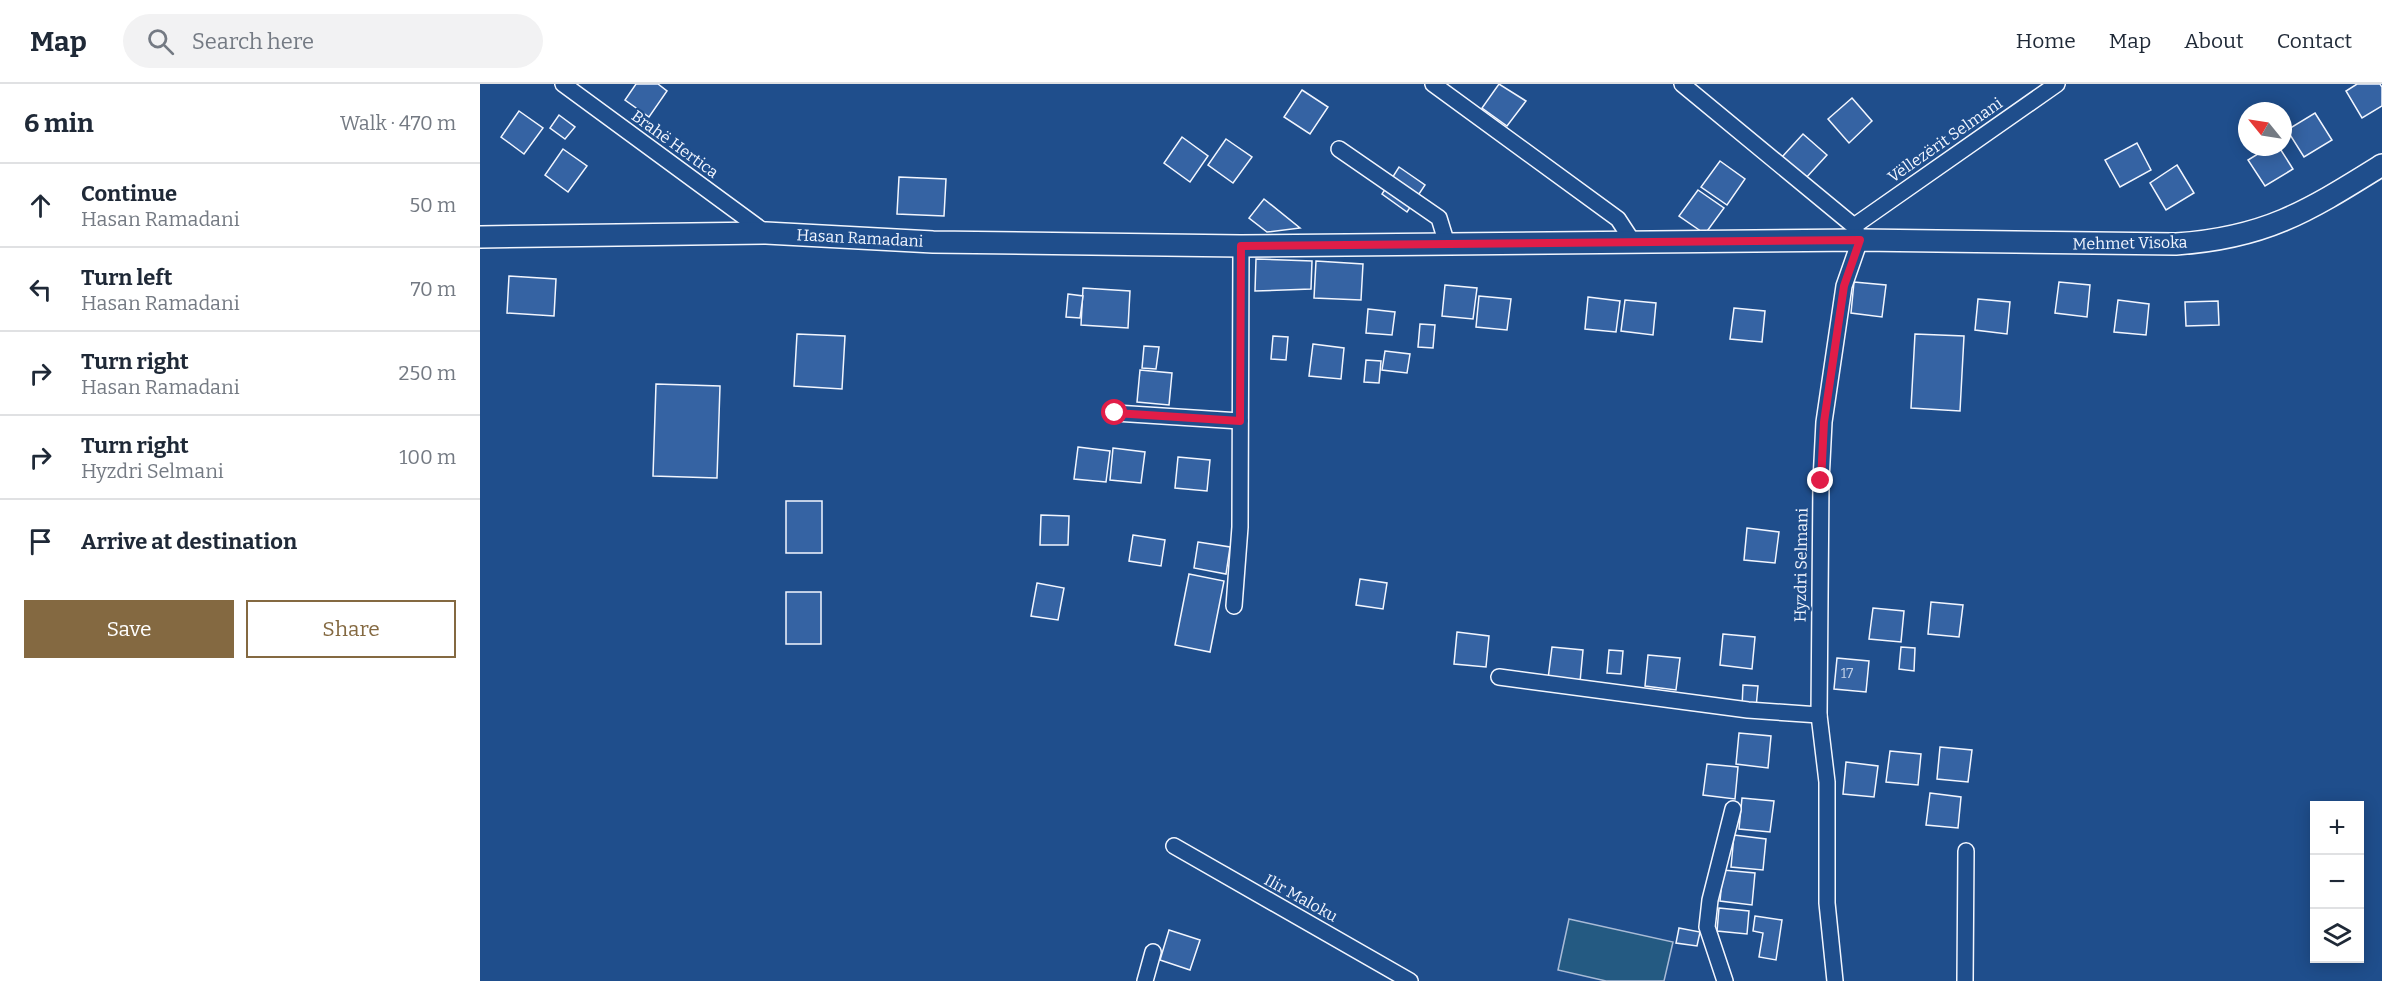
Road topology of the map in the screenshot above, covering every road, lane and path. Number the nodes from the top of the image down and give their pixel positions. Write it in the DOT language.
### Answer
graph roads {
  1 [pos="563,84"];
  2 [pos="1433,84"];
  3 [pos="1682,84"];
  4 [pos="2057,84"];
  5 [pos="1338,149"];
  6 [pos="2382,165"];
  7 [pos="766,233"];
  8 [pos="1857,233"];
  9 [pos="480,237"];
  10 [pos="1633,242"];
  11 [pos="1447,244"];
  12 [pos="1241,246"];
  13 [pos="1115,413"];
  14 [pos="1240,421"];
  15 [pos="1234,606"];
  16 [pos="1499,677"];
  17 [pos="1819,715"];
  18 [pos="1733,809"];
  19 [pos="1174,846"];
  20 [pos="1966,851"];
  21 [pos="1153,952"];
  22 [pos="1145,981"];
  23 [pos="1410,981"];
  24 [pos="1725,981"];
  25 [pos="1835,981"];
  26 [pos="1965,981"];
  1 -- 7 [label="street, Brahë Hertica"];
  2 -- 10 [label="street"];
  3 -- 8 [label="street"];
  4 -- 8 [label="street, Vëllezërit Selmani"];
  5 -- 11 [label="street"];
  6 -- 8 [label="main road, Mehmet Visoka"];
  7 -- 9 [label="main road, Hasan Ramadani"];
  7 -- 12 [label="main road, Hasan Ramadani"];
  8 -- 10 [label="main road, Hasan Ramadani"];
  8 -- 17 [label="street, Hyzdri Selmani"];
  10 -- 11 [label="main road, Hasan Ramadani"];
  11 -- 12 [label="main road, Hasan Ramadani"];
  12 -- 14 [label="street"];
  13 -- 14 [label="street"];
  14 -- 15 [label="street"];
  16 -- 17 [label="street"];
  17 -- 25 [label="street, Hyzdri Selmani"];
  18 -- 24 [label="street"];
  19 -- 23 [label="street, Ilir Maloku"];
  20 -- 26 [label="street"];
  21 -- 22 [label="street"];
}
